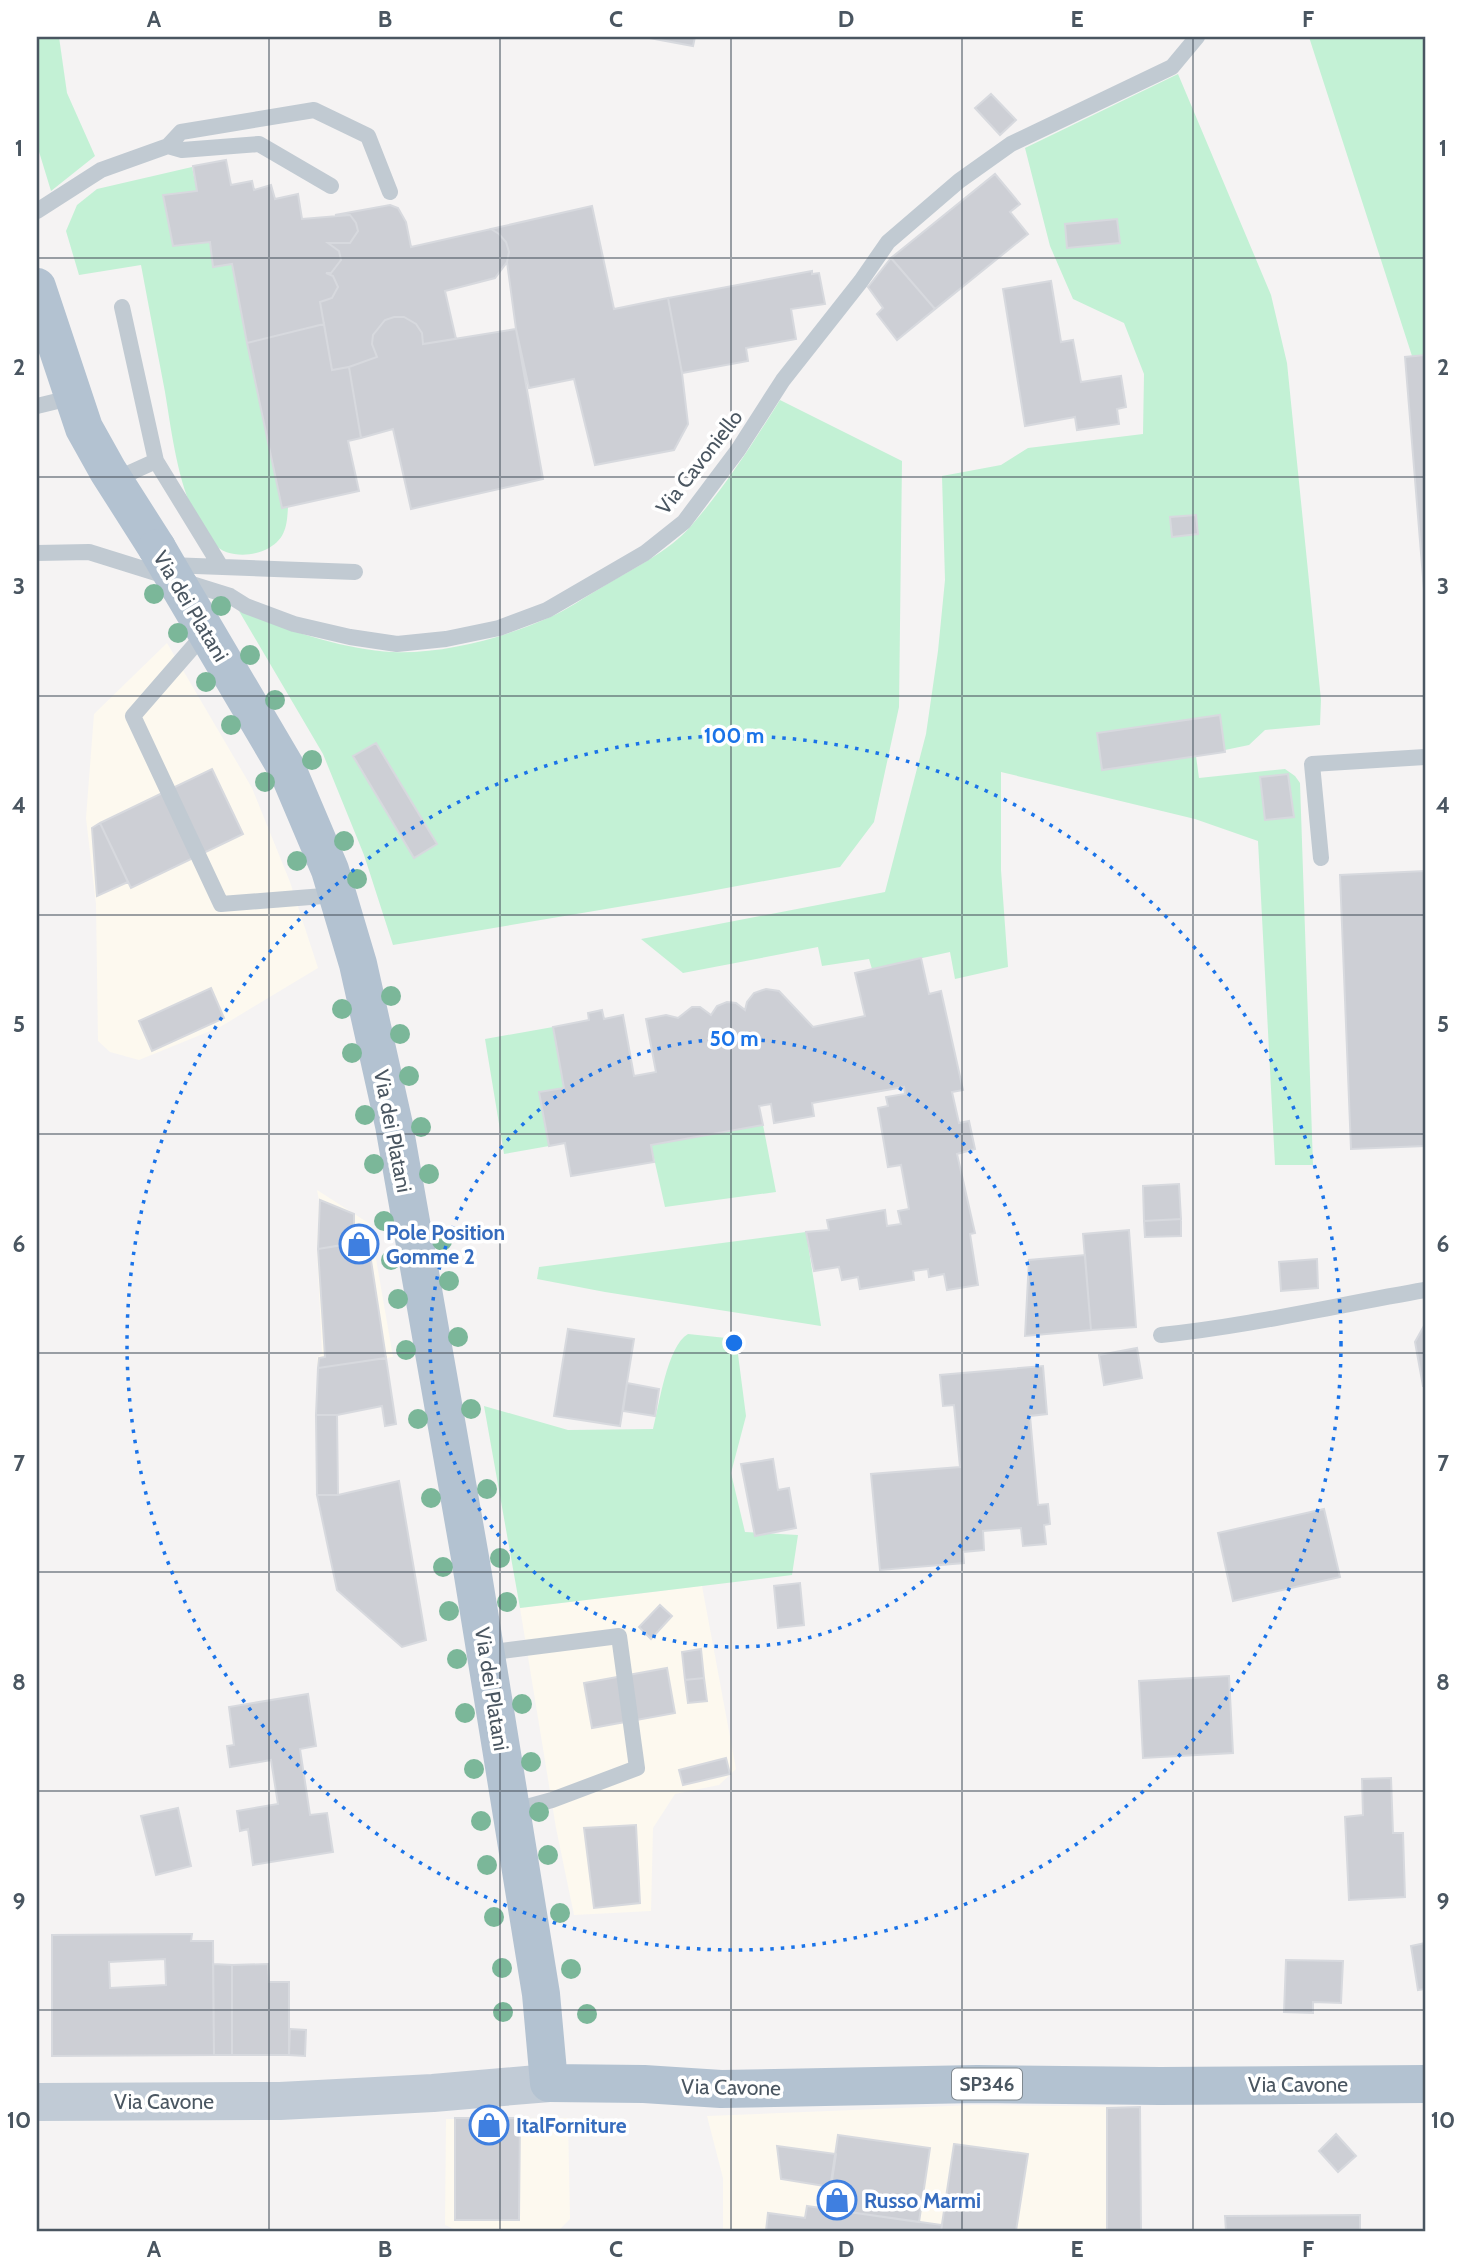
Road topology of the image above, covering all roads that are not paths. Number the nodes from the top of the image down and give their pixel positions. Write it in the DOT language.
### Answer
graph roads {
  1 [pos="1197,37"];
  2 [pos="168,146"];
  3 [pos="331,186"];
  4 [pos="390,192"];
  5 [pos="37,211"];
  6 [pos="37,287"];
  7 [pos="122,307"];
  8 [pos="74,397"];
  9 [pos="37,406"];
  10 [pos="156,461"];
  11 [pos="114,480"];
  12 [pos="37,553"];
  13 [pos="168,566"];
  14 [pos="221,567"];
  15 [pos="355,572"];
  16 [pos="206,632"];
  17 [pos="1425,757"];
  18 [pos="1321,858"];
  19 [pos="336,895"];
  20 [pos="1425,1290"];
  21 [pos="1161,1335"];
  22 [pos="486,1653"];
  23 [pos="512,1811"];
  24 [pos="549,2083"];
  25 [pos="1425,2084"];
  26 [pos="37,2102"];
  1 -- 12 [label="lane, Via Cavoniello"];
  2 -- 3 [label="lane"];
  2 -- 4 [label="lane"];
  2 -- 5 [label="lane"];
  6 -- 8 [label="main road, Via dei Platani"];
  7 -- 10 [label="lane"];
  8 -- 9 [label="lane"];
  8 -- 11 [label="main road, Via dei Platani"];
  10 -- 11 [label="lane"];
  10 -- 14 [label="lane"];
  11 -- 13 [label="main road, Via dei Platani"];
  13 -- 14 [label="lane"];
  13 -- 16 [label="main road, Via dei Platani"];
  14 -- 15 [label="lane"];
  16 -- 19 [label="main road, Via dei Platani"];
  16 -- 19 [label="lane"];
  17 -- 18 [label="lane"];
  19 -- 22 [label="main road, Via dei Platani"];
  20 -- 21 [label="lane"];
  22 -- 23 [label="main road, Via dei Platani"];
  22 -- 23 [label="lane"];
  23 -- 24 [label="main road, Via dei Platani"];
  24 -- 25 [label="main road, Via Cavone / SP346"];
  24 -- 26 [label="main road, Via Cavone / SP346"];
}
